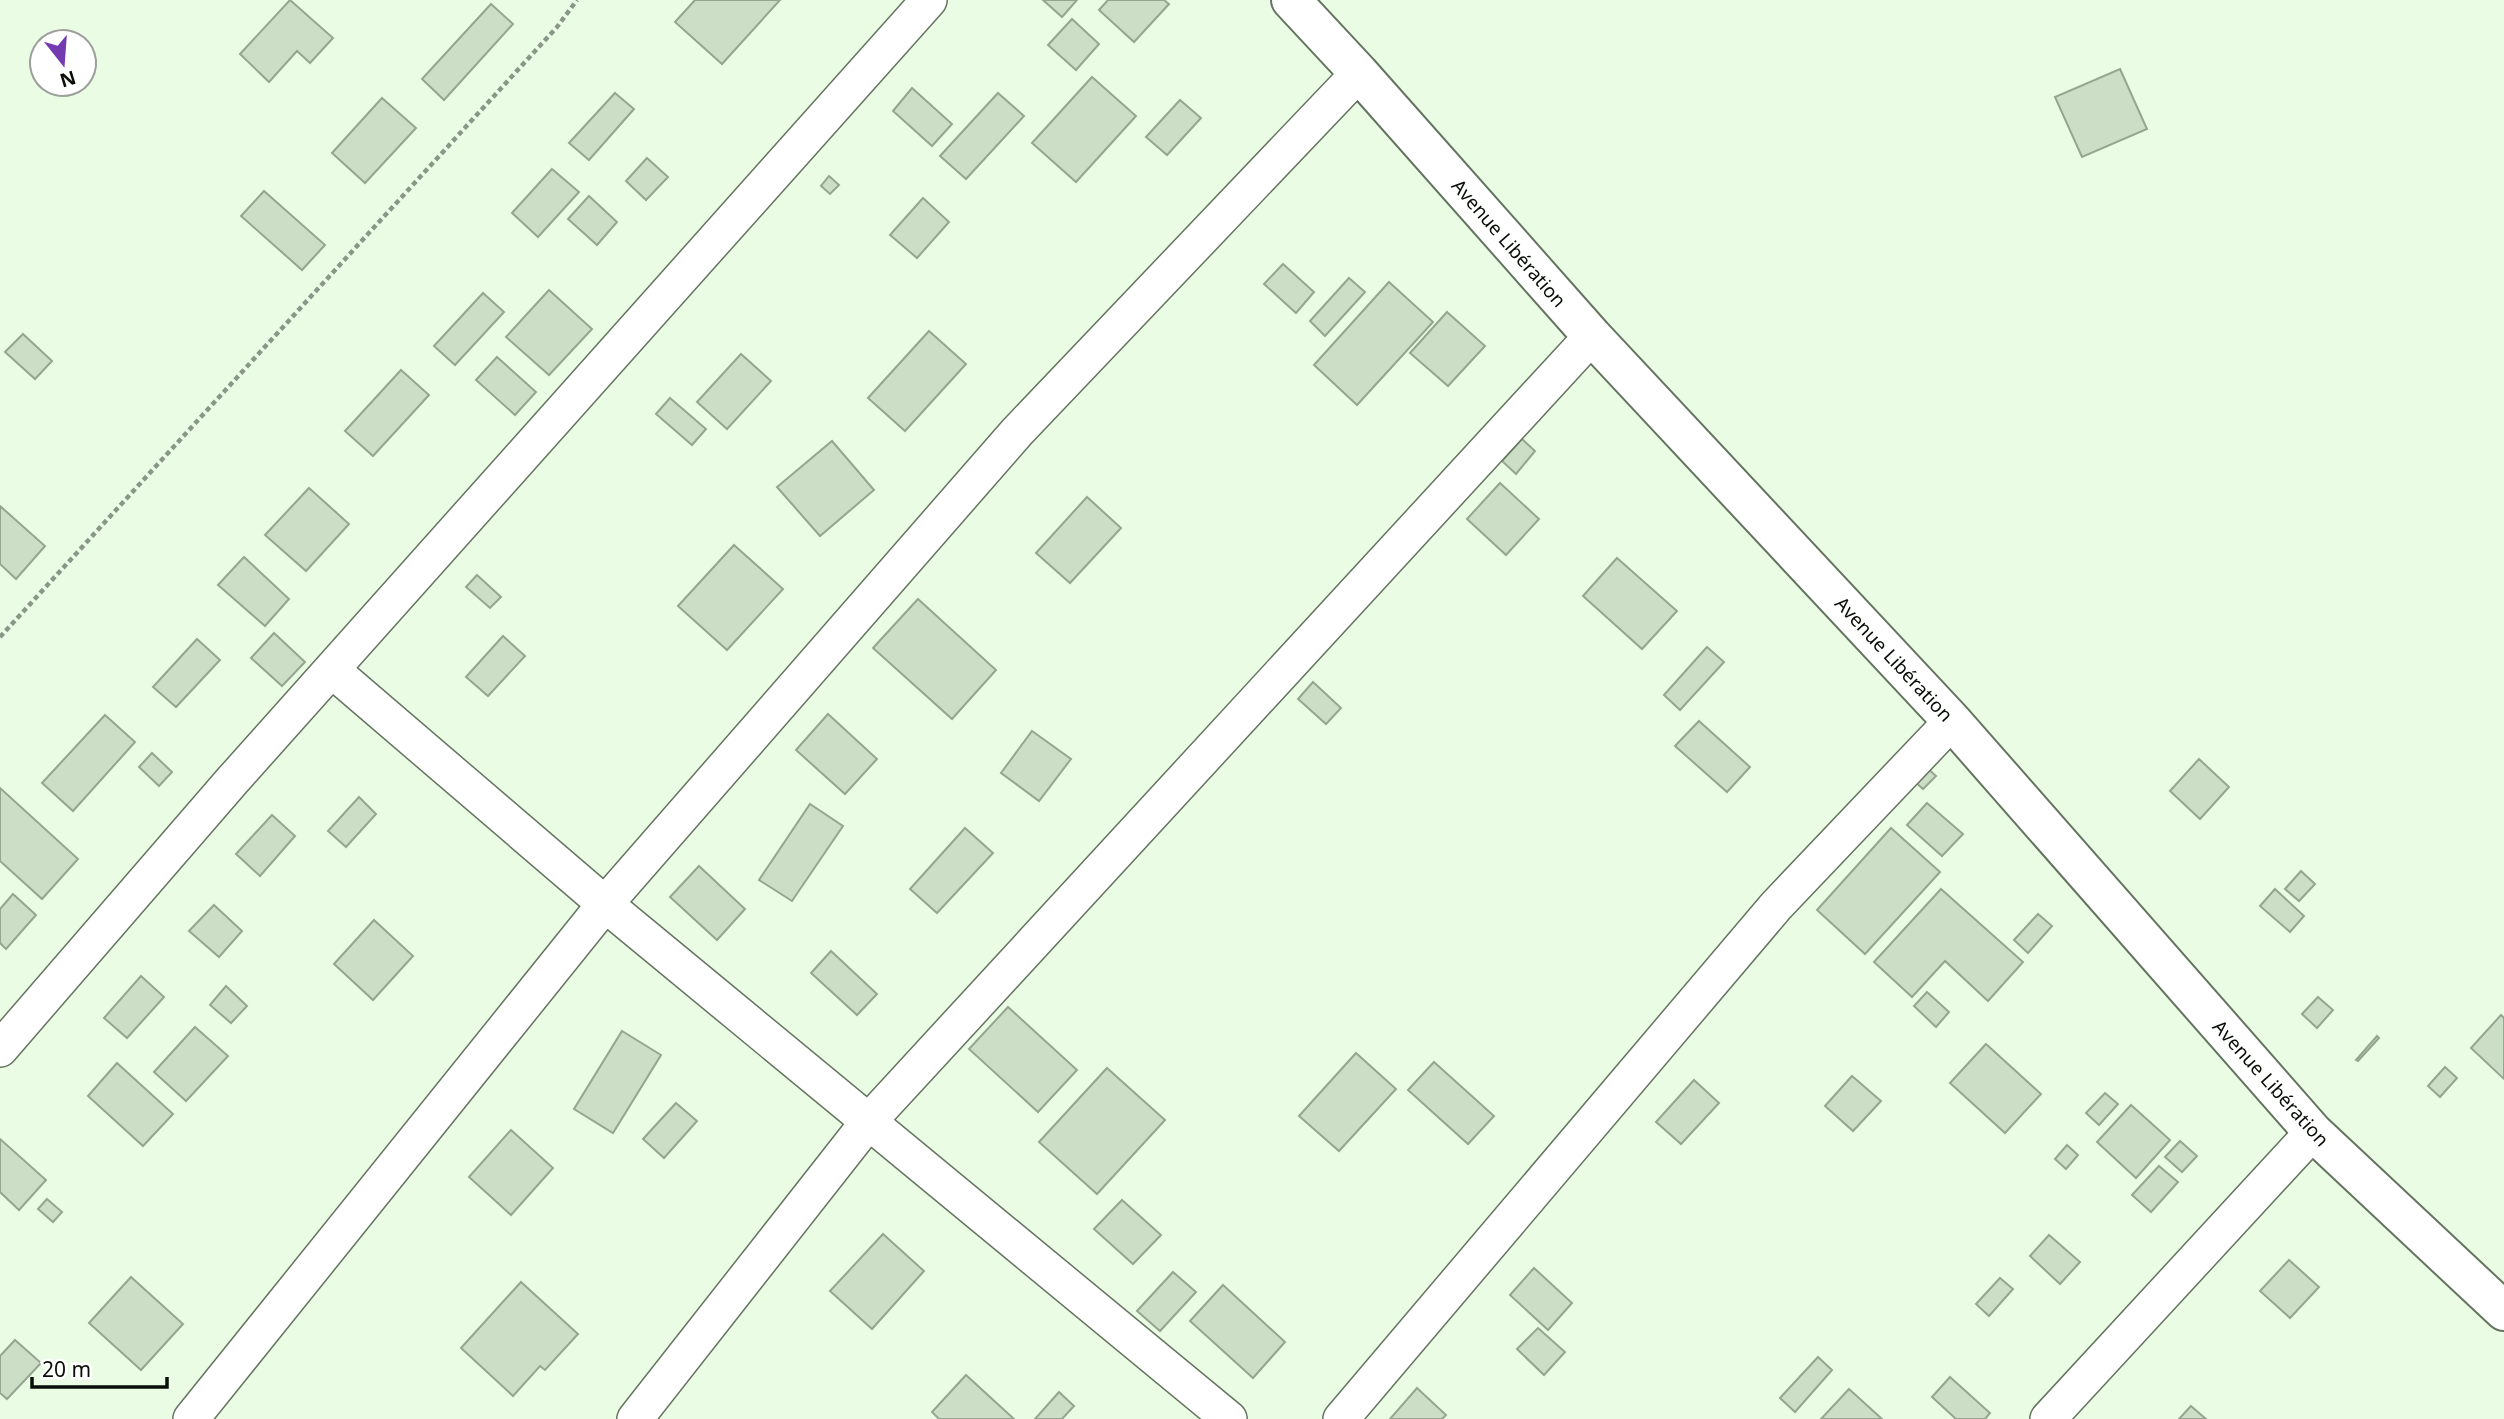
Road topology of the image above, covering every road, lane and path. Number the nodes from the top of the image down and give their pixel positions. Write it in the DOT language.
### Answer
graph roads {
  1 [pos="578,0"];
  2 [pos="929,0"];
  3 [pos="1291,0"];
  4 [pos="1359,73"];
  5 [pos="1592,336"];
  6 [pos="0,637"];
  7 [pos="331,670"];
  8 [pos="1952,721"];
  9 [pos="605,904"];
  10 [pos="0,1049"];
  11 [pos="869,1121"];
  12 [pos="2313,1132"];
  13 [pos="2504,1311"];
  14 [pos="191,1419"];
  15 [pos="635,1419"];
  16 [pos="1229,1419"];
  17 [pos="1341,1419"];
  18 [pos="2048,1419"];
  1 -- 6 [label="path"];
  2 -- 7 [label="street"];
  3 -- 4 [label="street, Avenue Libération"];
  4 -- 5 [label="street, Avenue Libération"];
  4 -- 9 [label="street"];
  5 -- 8 [label="street, Avenue Libération"];
  5 -- 11 [label="street"];
  7 -- 9 [label="street"];
  7 -- 10 [label="street"];
  8 -- 12 [label="street, Avenue Libération"];
  8 -- 17 [label="street"];
  9 -- 11 [label="street"];
  9 -- 14 [label="street"];
  11 -- 15 [label="street"];
  11 -- 16 [label="street"];
  12 -- 13 [label="street, Avenue Libération"];
  12 -- 18 [label="street"];
}
